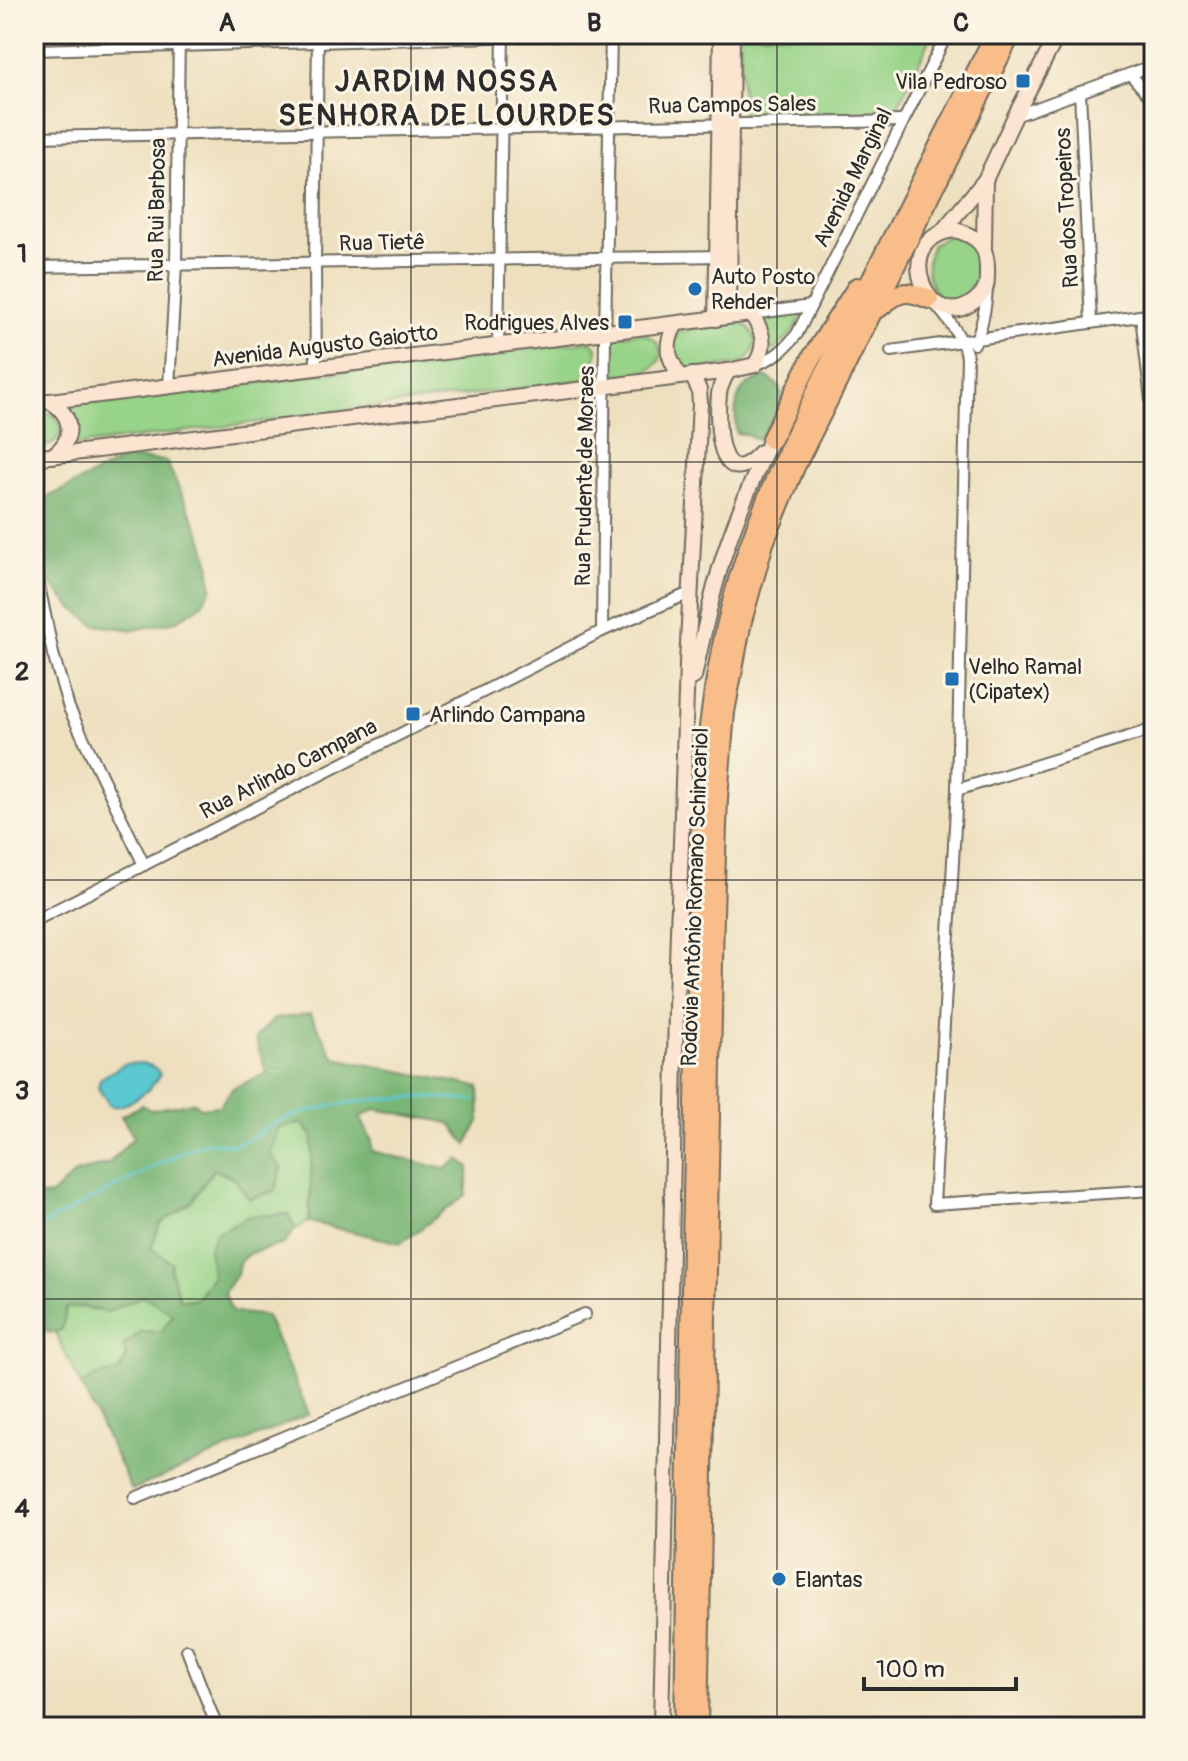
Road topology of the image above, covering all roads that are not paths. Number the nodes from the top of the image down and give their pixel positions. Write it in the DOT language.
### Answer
graph roads {
  1 [pos="35,34"];
  2 [pos="179,34"];
  3 [pos="598,34"];
  4 [pos="611,34"];
  5 [pos="721,34"];
  6 [pos="732,34"];
  7 [pos="947,34"];
  8 [pos="998,34"];
  9 [pos="1058,34"];
  10 [pos="503,35"];
  11 [pos="318,38"];
  12 [pos="179,46"];
  13 [pos="34,51"];
  14 [pos="1154,65"];
  15 [pos="1130,74"];
  16 [pos="1080,92"];
  17 [pos="1154,101"];
  18 [pos="1015,116"];
  19 [pos="902,121"];
  20 [pos="726,124"];
  21 [pos="609,126"];
  22 [pos="503,128"];
  23 [pos="318,132"];
  24 [pos="178,134"];
  25 [pos="34,137"];
  26 [pos="985,180"];
  27 [pos="895,232"];
  28 [pos="940,233"];
  29 [pos="984,246"];
  30 [pos="724,256"];
  31 [pos="607,258"];
  32 [pos="501,260"];
  33 [pos="315,263"];
  34 [pos="176,265"];
  35 [pos="34,267"];
  36 [pos="987,287"];
  37 [pos="933,302"];
  38 [pos="811,306"];
  39 [pos="873,312"];
  40 [pos="1154,314"];
  41 [pos="743,315"];
  42 [pos="1141,316"];
  43 [pos="716,319"];
  44 [pos="1091,323"];
  45 [pos="676,324"];
  46 [pos="605,333"];
  47 [pos="977,339"];
  48 [pos="963,341"];
  49 [pos="498,346"];
  50 [pos="891,351"];
  51 [pos="967,356"];
  52 [pos="755,365"];
  53 [pos="316,368"];
  54 [pos="728,371"];
  55 [pos="686,375"];
  56 [pos="605,385"];
  57 [pos="169,386"];
  58 [pos="42,402"];
  59 [pos="1154,425"];
  60 [pos="771,439"];
  61 [pos="52,457"];
  62 [pos="34,458"];
  63 [pos="34,561"];
  64 [pos="692,592"];
  65 [pos="602,631"];
  66 [pos="687,708"];
  67 [pos="1154,729"];
  68 [pos="957,790"];
  69 [pos="144,865"];
  70 [pos="34,921"];
  71 [pos="1154,1190"];
  72 [pos="585,1314"];
  73 [pos="135,1498"];
  74 [pos="187,1650"];
  75 [pos="217,1727"];
  76 [pos="661,1727"];
  77 [pos="684,1727"];
  78 [pos="698,1727"];
  1 -- 13 [label="street"];
  2 -- 12 [label="street, Rua Rui Barbosa"];
  3 -- 10 [label="street"];
  4 -- 21 [label="street, Rua Prudente de Moraes"];
  5 -- 20 [label="street"];
  6 -- 20 [label="street"];
  7 -- 19 [label="street, Avenida Marginal"];
  8 -- 27 [label="highway, Rodovia Antônio Romano Schincariol"];
  8 -- 39 [label="highway, Rodovia Antônio Romano Schincariol"];
  9 -- 18 [label="street"];
  10 -- 11 [label="street"];
  10 -- 22 [label="street"];
  11 -- 12 [label="street"];
  11 -- 23 [label="street"];
  12 -- 13 [label="street"];
  12 -- 24 [label="street, Rua Rui Barbosa"];
  14 -- 15 [label="street"];
  15 -- 16 [label="street"];
  15 -- 17 [label="street"];
  16 -- 18 [label="street"];
  16 -- 44 [label="street, Rua dos Tropeiros"];
  18 -- 26 [label="street"];
  19 -- 20 [label="street, Rua Campos Sales"];
  19 -- 38 [label="street, Avenida Marginal"];
  20 -- 21 [label="street, Rua Campos Sales"];
  20 -- 30 [label="street"];
  21 -- 22 [label="street, Rua Campos Sales"];
  21 -- 31 [label="street, Rua Prudente de Moraes"];
  22 -- 23 [label="street, Rua Campos Sales"];
  22 -- 32 [label="street"];
  23 -- 24 [label="street, Rua Campos Sales"];
  23 -- 33 [label="street"];
  24 -- 25 [label="street, Rua Campos Sales"];
  24 -- 34 [label="street, Rua Rui Barbosa"];
  26 -- 28 [label="street"];
  26 -- 29 [label="street"];
  27 -- 60 [label="highway"];
  27 -- 77 [label="highway, Rodovia Antônio Romano Schincariol"];
  28 -- 29 [label="street"];
  28 -- 37 [label="street"];
  29 -- 36 [label="street"];
  30 -- 31 [label="street, Rua Tietê"];
  30 -- 41 [label="street"];
  30 -- 43 [label="street"];
  31 -- 32 [label="street, Rua Tietê"];
  31 -- 46 [label="street, Rua Prudente de Moraes"];
  32 -- 33 [label="street, Rua Tietê"];
  32 -- 49 [label="street"];
  33 -- 34 [label="street, Rua Tietê"];
  33 -- 53 [label="street"];
  34 -- 35 [label="street, Rua Tietê"];
  34 -- 57 [label="street, Rua Rui Barbosa"];
  36 -- 37 [label="street"];
  36 -- 47 [label="street"];
  37 -- 39 [label="highway"];
  37 -- 48 [label="street"];
  38 -- 41 [label="street, Avenida Augusto Gaiotto"];
  38 -- 52 [label="street, Avenida Marginal"];
  39 -- 78 [label="highway, Rodovia Antônio Romano Schincariol"];
  40 -- 42 [label="street"];
  41 -- 43 [label="street, Avenida Augusto Gaiotto"];
  41 -- 52 [label="street"];
  42 -- 44 [label="street"];
  42 -- 59 [label="street"];
  43 -- 45 [label="street, Avenida Augusto Gaiotto"];
  44 -- 47 [label="street"];
  45 -- 46 [label="street, Avenida Augusto Gaiotto"];
  45 -- 55 [label="street"];
  46 -- 49 [label="street, Avenida Augusto Gaiotto"];
  46 -- 56 [label="street, Rua Prudente de Moraes"];
  47 -- 48 [label="street"];
  47 -- 51 [label="street"];
  48 -- 50 [label="street"];
  48 -- 51 [label="street"];
  49 -- 53 [label="street, Avenida Augusto Gaiotto"];
  51 -- 68 [label="street"];
  52 -- 54 [label="street"];
  53 -- 57 [label="street, Avenida Augusto Gaiotto"];
  54 -- 55 [label="street"];
  54 -- 60 [label="street"];
  55 -- 56 [label="street"];
  55 -- 64 [label="street"];
  56 -- 61 [label="street"];
  56 -- 65 [label="street, Rua Prudente de Moraes"];
  57 -- 58 [label="street, Avenida Augusto Gaiotto"];
  58 -- 61 [label="street"];
  60 -- 66 [label="street"];
  61 -- 62 [label="street"];
  63 -- 69 [label="street"];
  64 -- 65 [label="street, Rua Arlindo Campana"];
  64 -- 66 [label="street"];
  65 -- 69 [label="street, Rua Arlindo Campana"];
  66 -- 76 [label="street"];
  67 -- 68 [label="street"];
  68 -- 71 [label="street"];
  69 -- 70 [label="street, Rua Arlindo Campana"];
  72 -- 73 [label="street"];
  74 -- 75 [label="street"];
}
